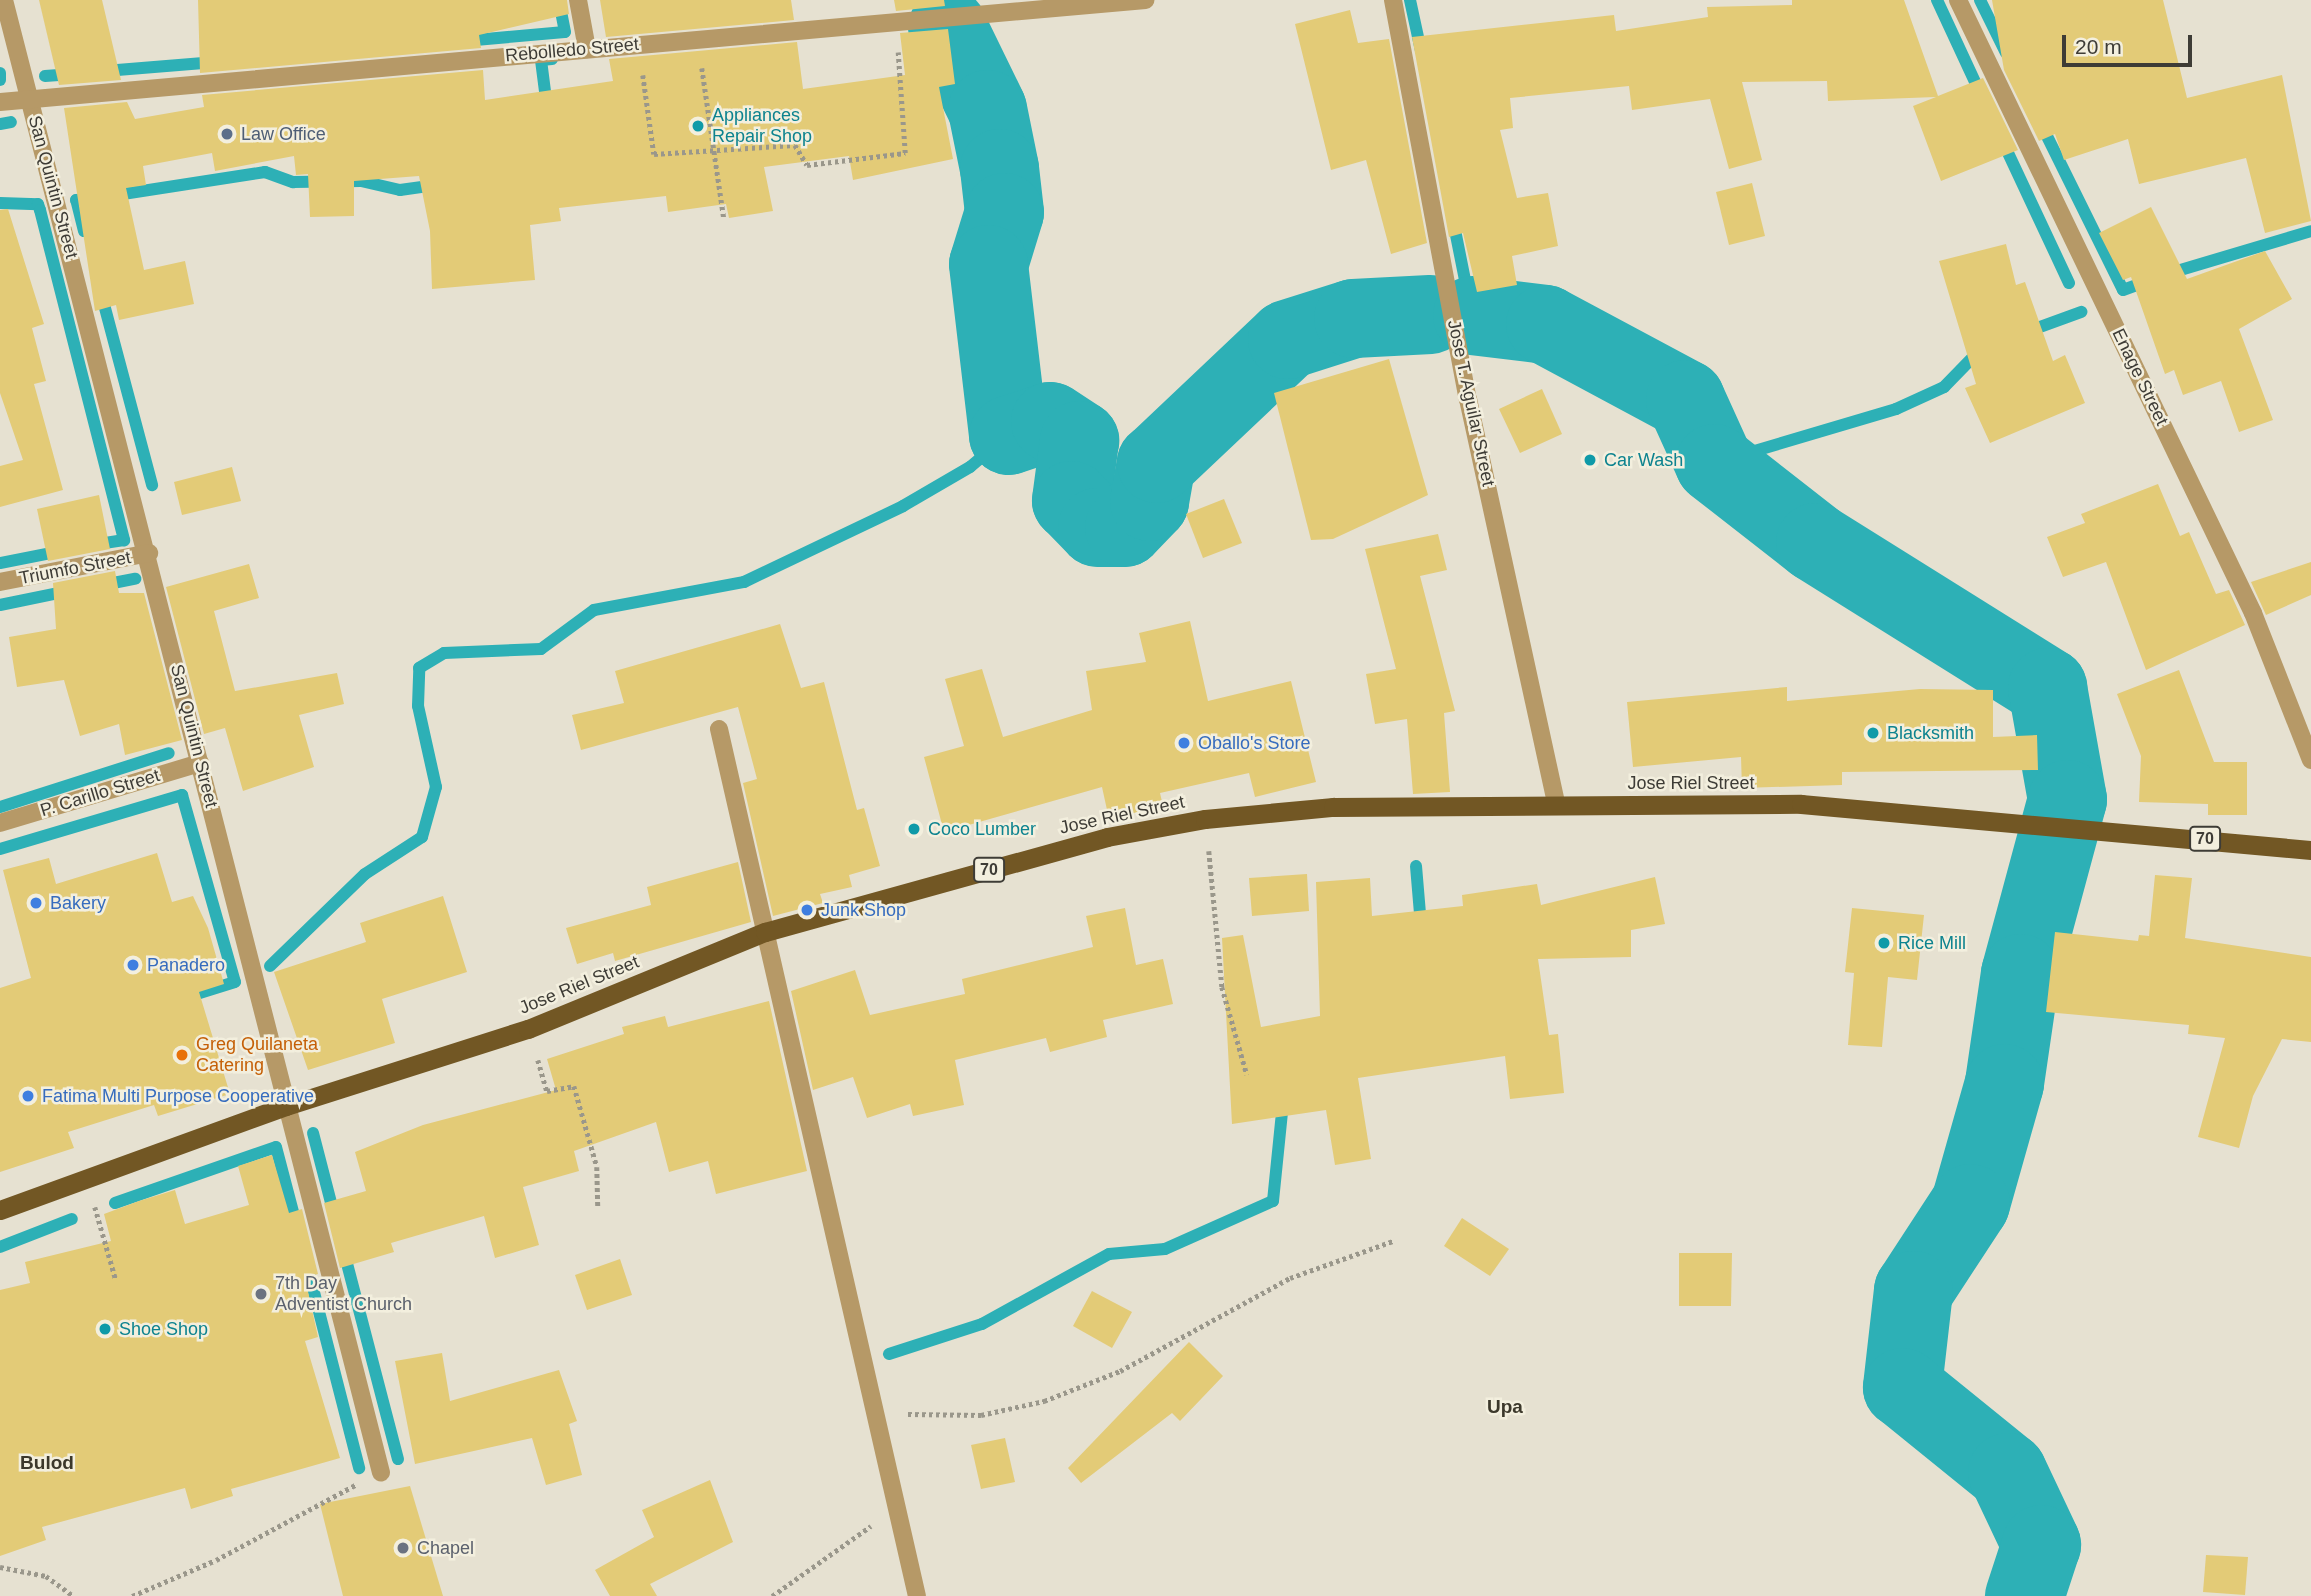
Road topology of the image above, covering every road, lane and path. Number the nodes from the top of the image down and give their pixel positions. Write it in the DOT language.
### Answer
graph roads {
  1 [pos="4,0"];
  2 [pos="578,0"];
  3 [pos="1145,0"];
  4 [pos="1393,0"];
  5 [pos="1958,0"];
  6 [pos="895,23"];
  7 [pos="698,40"];
  8 [pos="639,44"];
  9 [pos="587,49"];
  10 [pos="30,98"];
  11 [pos="0,102"];
  12 [pos="715,152"];
  13 [pos="724,218"];
  14 [pos="149,553"];
  15 [pos="0,582"];
  16 [pos="719,729"];
  17 [pos="2311,760"];
  18 [pos="200,763"];
  19 [pos="1556,804"];
  20 [pos="1205,819"];
  21 [pos="0,823"];
  22 [pos="2311,850"];
  23 [pos="765,932"];
  24 [pos="528,1029"];
  25 [pos="1247,1075"];
  26 [pos="286,1105"];
  27 [pos="87,1180"];
  28 [pos="598,1207"];
  29 [pos="0,1210"];
  30 [pos="1393,1241"];
  31 [pos="116,1280"];
  32 [pos="875,1414"];
  33 [pos="381,1473"];
  34 [pos="896,1506"];
  35 [pos="0,1567"];
  36 [pos="74,1596"];
  37 [pos="132,1596"];
  38 [pos="772,1596"];
  39 [pos="917,1596"];
  1 -- 10 [label="street, San Quintin Street"];
  2 -- 9 [label="street"];
  3 -- 6 [label="street, Rebolledo Street"];
  4 -- 19 [label="street, Jose T. Aguilar Street"];
  5 -- 17 [label="street, Enage Street"];
  6 -- 7 [label="street, Rebolledo Street"];
  6 -- 12 [label="path"];
  7 -- 8 [label="street, Rebolledo Street"];
  7 -- 12 [label="path"];
  8 -- 9 [label="street, Rebolledo Street"];
  8 -- 12 [label="path"];
  9 -- 10 [label="street, Rebolledo Street"];
  10 -- 11 [label="street, Rebolledo Street"];
  10 -- 14 [label="street, San Quintin Street"];
  12 -- 13 [label="path"];
  14 -- 15 [label="street, Triumfo Street"];
  14 -- 18 [label="street, San Quintin Street"];
  16 -- 23 [label="street"];
  18 -- 21 [label="street, P. Carillo Street"];
  18 -- 26 [label="street, San Quintin Street"];
  19 -- 20 [label="highway, Jose Riel Street / 70"];
  19 -- 22 [label="highway, Jose Riel Street / 70"];
  20 -- 23 [label="highway, Jose Riel Street / 70"];
  20 -- 25 [label="path"];
  23 -- 24 [label="highway, Jose Riel Street / 70"];
  23 -- 32 [label="street"];
  24 -- 26 [label="highway, Jose Riel Street / 70"];
  24 -- 28 [label="path"];
  26 -- 27 [label="highway, Jose Riel Street / 70"];
  26 -- 33 [label="street, San Quintin Street"];
  27 -- 29 [label="highway, Jose Riel Street / 70"];
  27 -- 31 [label="path"];
  30 -- 32 [label="path"];
  32 -- 34 [label="street"];
  33 -- 37 [label="path"];
  34 -- 38 [label="path"];
  34 -- 39 [label="street"];
  35 -- 36 [label="path"];
}
